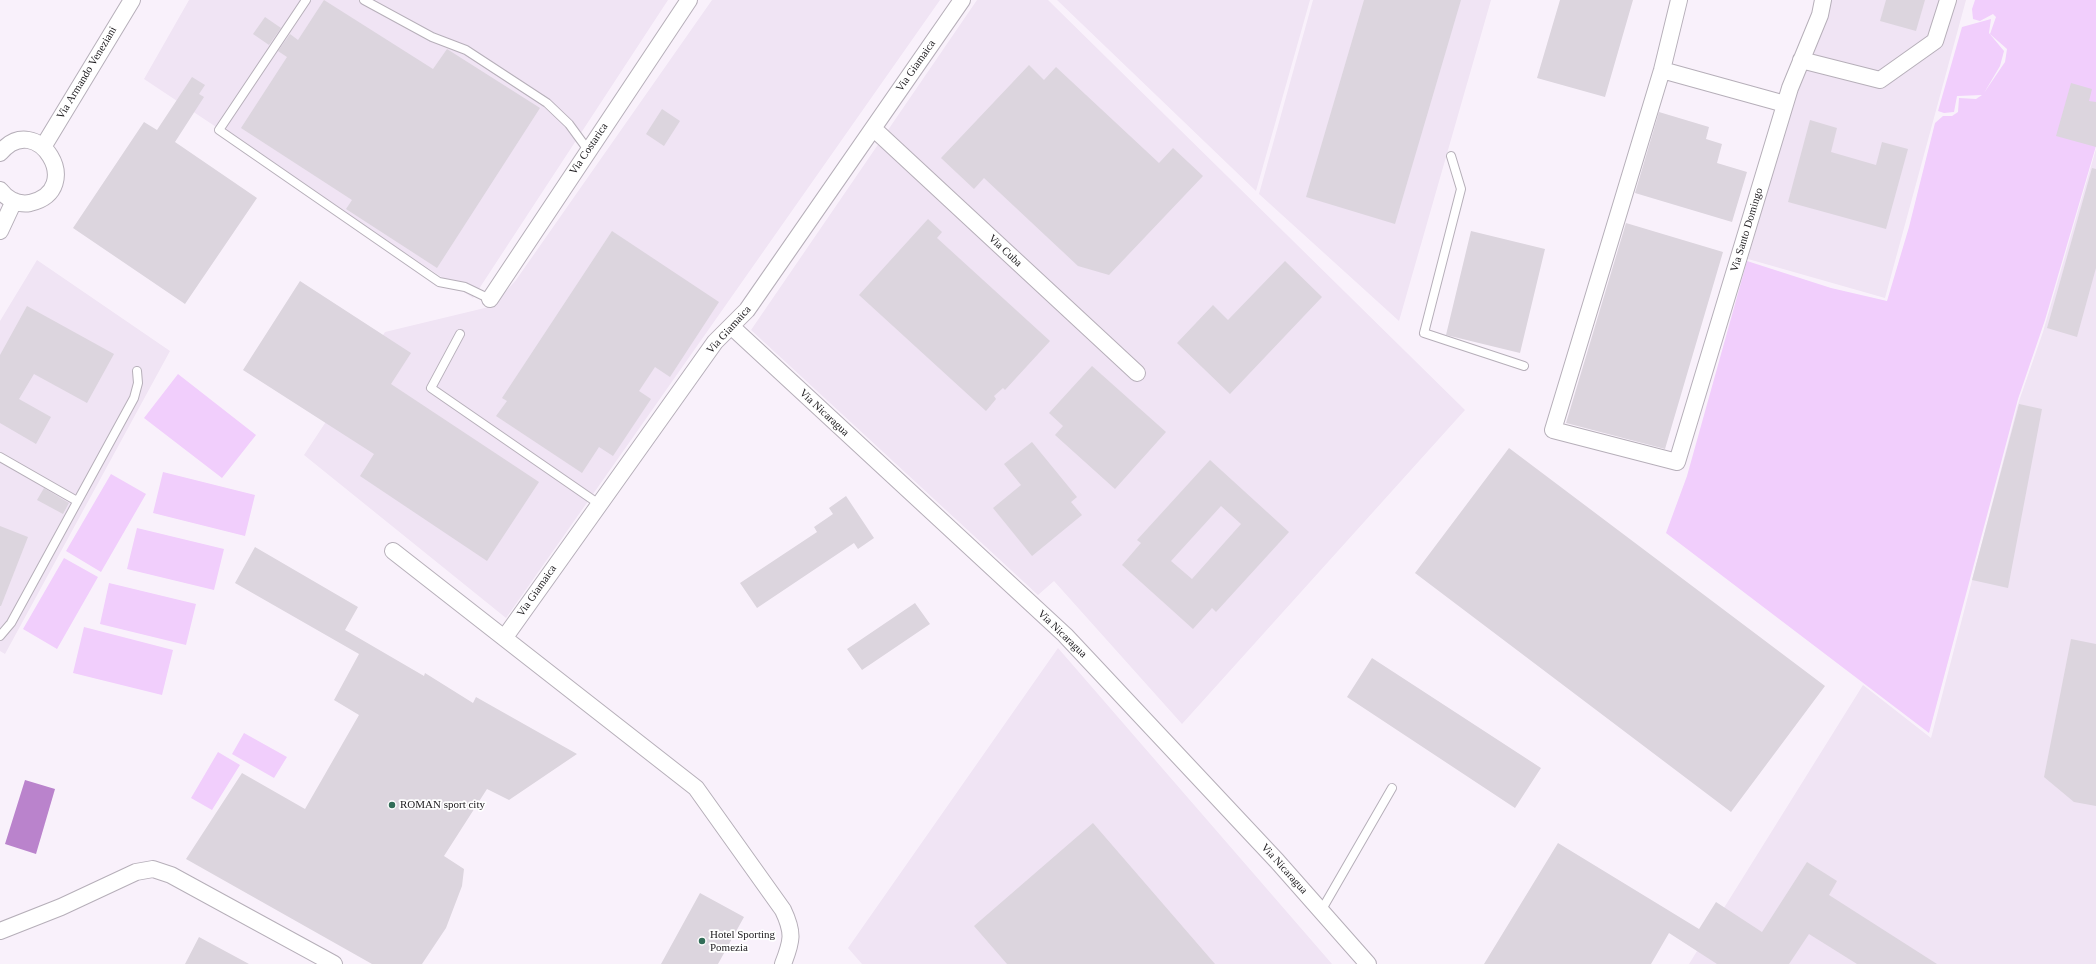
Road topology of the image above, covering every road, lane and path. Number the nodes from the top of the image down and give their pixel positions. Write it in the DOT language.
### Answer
graph roads {
  1 [pos="132,0"];
  2 [pos="306,0"];
  3 [pos="364,0"];
  4 [pos="689,0"];
  5 [pos="962,0"];
  6 [pos="1679,0"];
  7 [pos="1824,0"];
  8 [pos="1948,0"];
  9 [pos="1801,60"];
  10 [pos="1662,70"];
  11 [pos="1785,104"];
  12 [pos="874,129"];
  13 [pos="43,147"];
  14 [pos="588,150"];
  15 [pos="0,154"];
  16 [pos="1451,156"];
  17 [pos="0,190"];
  18 [pos="14,201"];
  19 [pos="0,231"];
  20 [pos="490,299"];
  21 [pos="732,327"];
  22 [pos="460,334"];
  23 [pos="1524,366"];
  24 [pos="137,371"];
  25 [pos="1137,373"];
  26 [pos="0,457"];
  27 [pos="77,501"];
  28 [pos="599,504"];
  29 [pos="393,551"];
  30 [pos="0,636"];
  31 [pos="504,637"];
  32 [pos="1392,788"];
  33 [pos="1321,911"];
  34 [pos="0,931"];
  35 [pos="334,964"];
  36 [pos="783,964"];
  37 [pos="1368,964"];
  1 -- 13 [label="street, Via Armando Veneziani"];
  2 -- 20 [label="lane"];
  3 -- 14 [label="lane"];
  4 -- 14 [label="street, Via Costarica"];
  5 -- 12 [label="street, Via Giamaica"];
  6 -- 10 [label="street"];
  7 -- 9 [label="street, Via Santo Domingo"];
  8 -- 9 [label="street"];
  9 -- 11 [label="street, Via Santo Domingo"];
  10 -- 11 [label="street"];
  10 -- 11 [label="street, Via Santo Domingo"];
  12 -- 21 [label="street, Via Giamaica"];
  12 -- 25 [label="street, Via Cuba"];
  13 -- 15 [label="street"];
  13 -- 18 [label="street"];
  14 -- 20 [label="street, Via Costarica"];
  16 -- 23 [label="lane"];
  17 -- 18 [label="street"];
  18 -- 19 [label="street"];
  21 -- 28 [label="street, Via Giamaica"];
  21 -- 33 [label="street, Via Nicaragua"];
  22 -- 28 [label="lane"];
  24 -- 27 [label="lane"];
  26 -- 27 [label="lane"];
  27 -- 30 [label="lane"];
  28 -- 31 [label="street, Via Giamaica"];
  29 -- 31 [label="street"];
  31 -- 36 [label="street"];
  32 -- 33 [label="lane"];
  33 -- 37 [label="street, Via Nicaragua"];
  34 -- 35 [label="street"];
}
